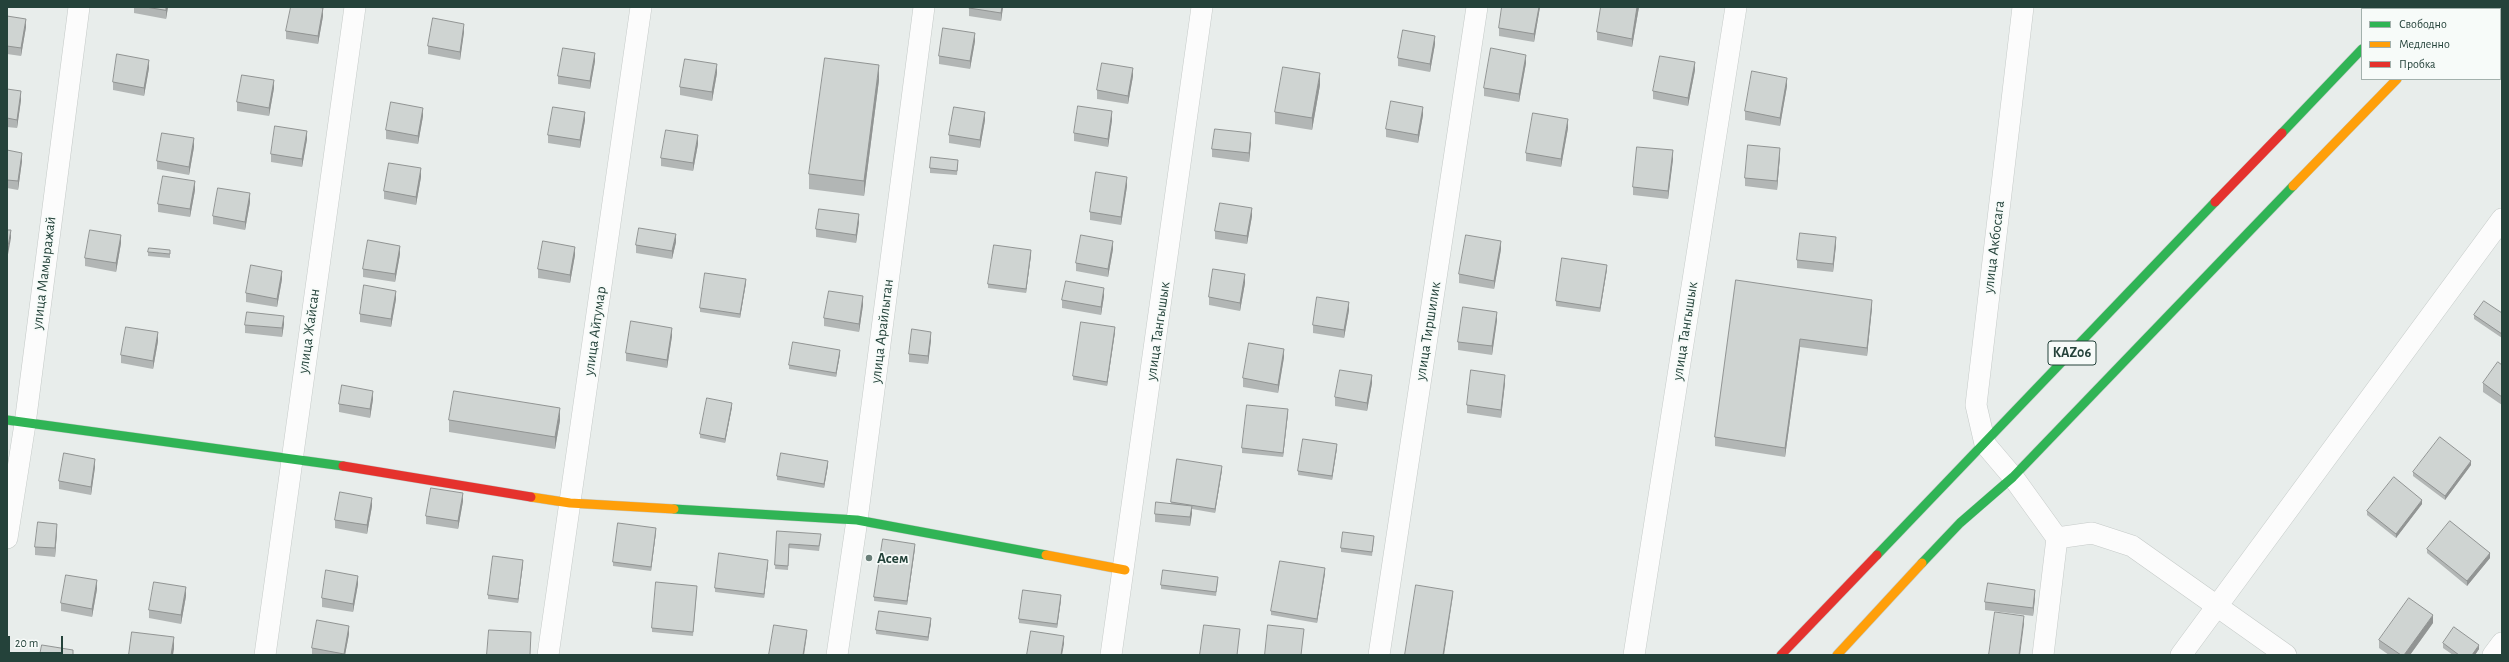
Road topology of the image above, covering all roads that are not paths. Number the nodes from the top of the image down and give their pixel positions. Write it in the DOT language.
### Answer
graph roads {
  1 [pos="79,7"];
  2 [pos="355,7"];
  3 [pos="641,7"];
  4 [pos="924,7"];
  5 [pos="1202,7"];
  6 [pos="1477,7"];
  7 [pos="1736,7"];
  8 [pos="2023,7"];
  9 [pos="2361,50"];
  10 [pos="2396,80"];
  11 [pos="2502,219"];
  12 [pos="16,422"];
  13 [pos="1985,444"];
  14 [pos="291,458"];
  15 [pos="2013,477"];
  16 [pos="570,503"];
  17 [pos="857,520"];
  18 [pos="7,538"];
  19 [pos="2057,538"];
  20 [pos="1125,570"];
  21 [pos="2219,605"];
  22 [pos="2502,643"];
  23 [pos="265,655"];
  24 [pos="548,655"];
  25 [pos="837,655"];
  26 [pos="1111,655"];
  27 [pos="1379,655"];
  28 [pos="1634,655"];
  29 [pos="1781,655"];
  30 [pos="1837,655"];
  31 [pos="2043,655"];
  32 [pos="2181,655"];
  33 [pos="2286,655"];
  34 [pos="2493,655"];
  1 -- 12 [label="street, улица Мамыражай"];
  2 -- 14 [label="street, улица Жайсан"];
  3 -- 16 [label="street, улица Айтумар"];
  4 -- 17 [label="street, улица Арайлытан"];
  5 -- 20 [label="street, улица Тангышык"];
  6 -- 27 [label="street, улица Тиршилик"];
  7 -- 28 [label="street, улица Тангышык"];
  8 -- 13 [label="street, улица Акбосага"];
  9 -- 13 [label="main road, KАZ06"];
  10 -- 15 [label="main road, KАZ06"];
  11 -- 21 [label="street"];
  12 -- 14 [label="main road"];
  12 -- 18 [label="street, улица Мамыражай"];
  13 -- 15 [label="street, улица Акбосага"];
  13 -- 29 [label="main road, KАZ06"];
  14 -- 16 [label="main road"];
  14 -- 23 [label="street, улица Жайсан"];
  15 -- 19 [label="street, улица Акбосага"];
  15 -- 30 [label="main road, KАZ06"];
  16 -- 17 [label="main road"];
  16 -- 24 [label="street, улица Айтумар"];
  17 -- 20 [label="main road"];
  17 -- 25 [label="street, улица Арайлытан"];
  19 -- 21 [label="street"];
  19 -- 31 [label="street"];
  20 -- 26 [label="street, улица Тангышык"];
  21 -- 32 [label="street"];
  21 -- 33 [label="street"];
  22 -- 34 [label="street"];
}
